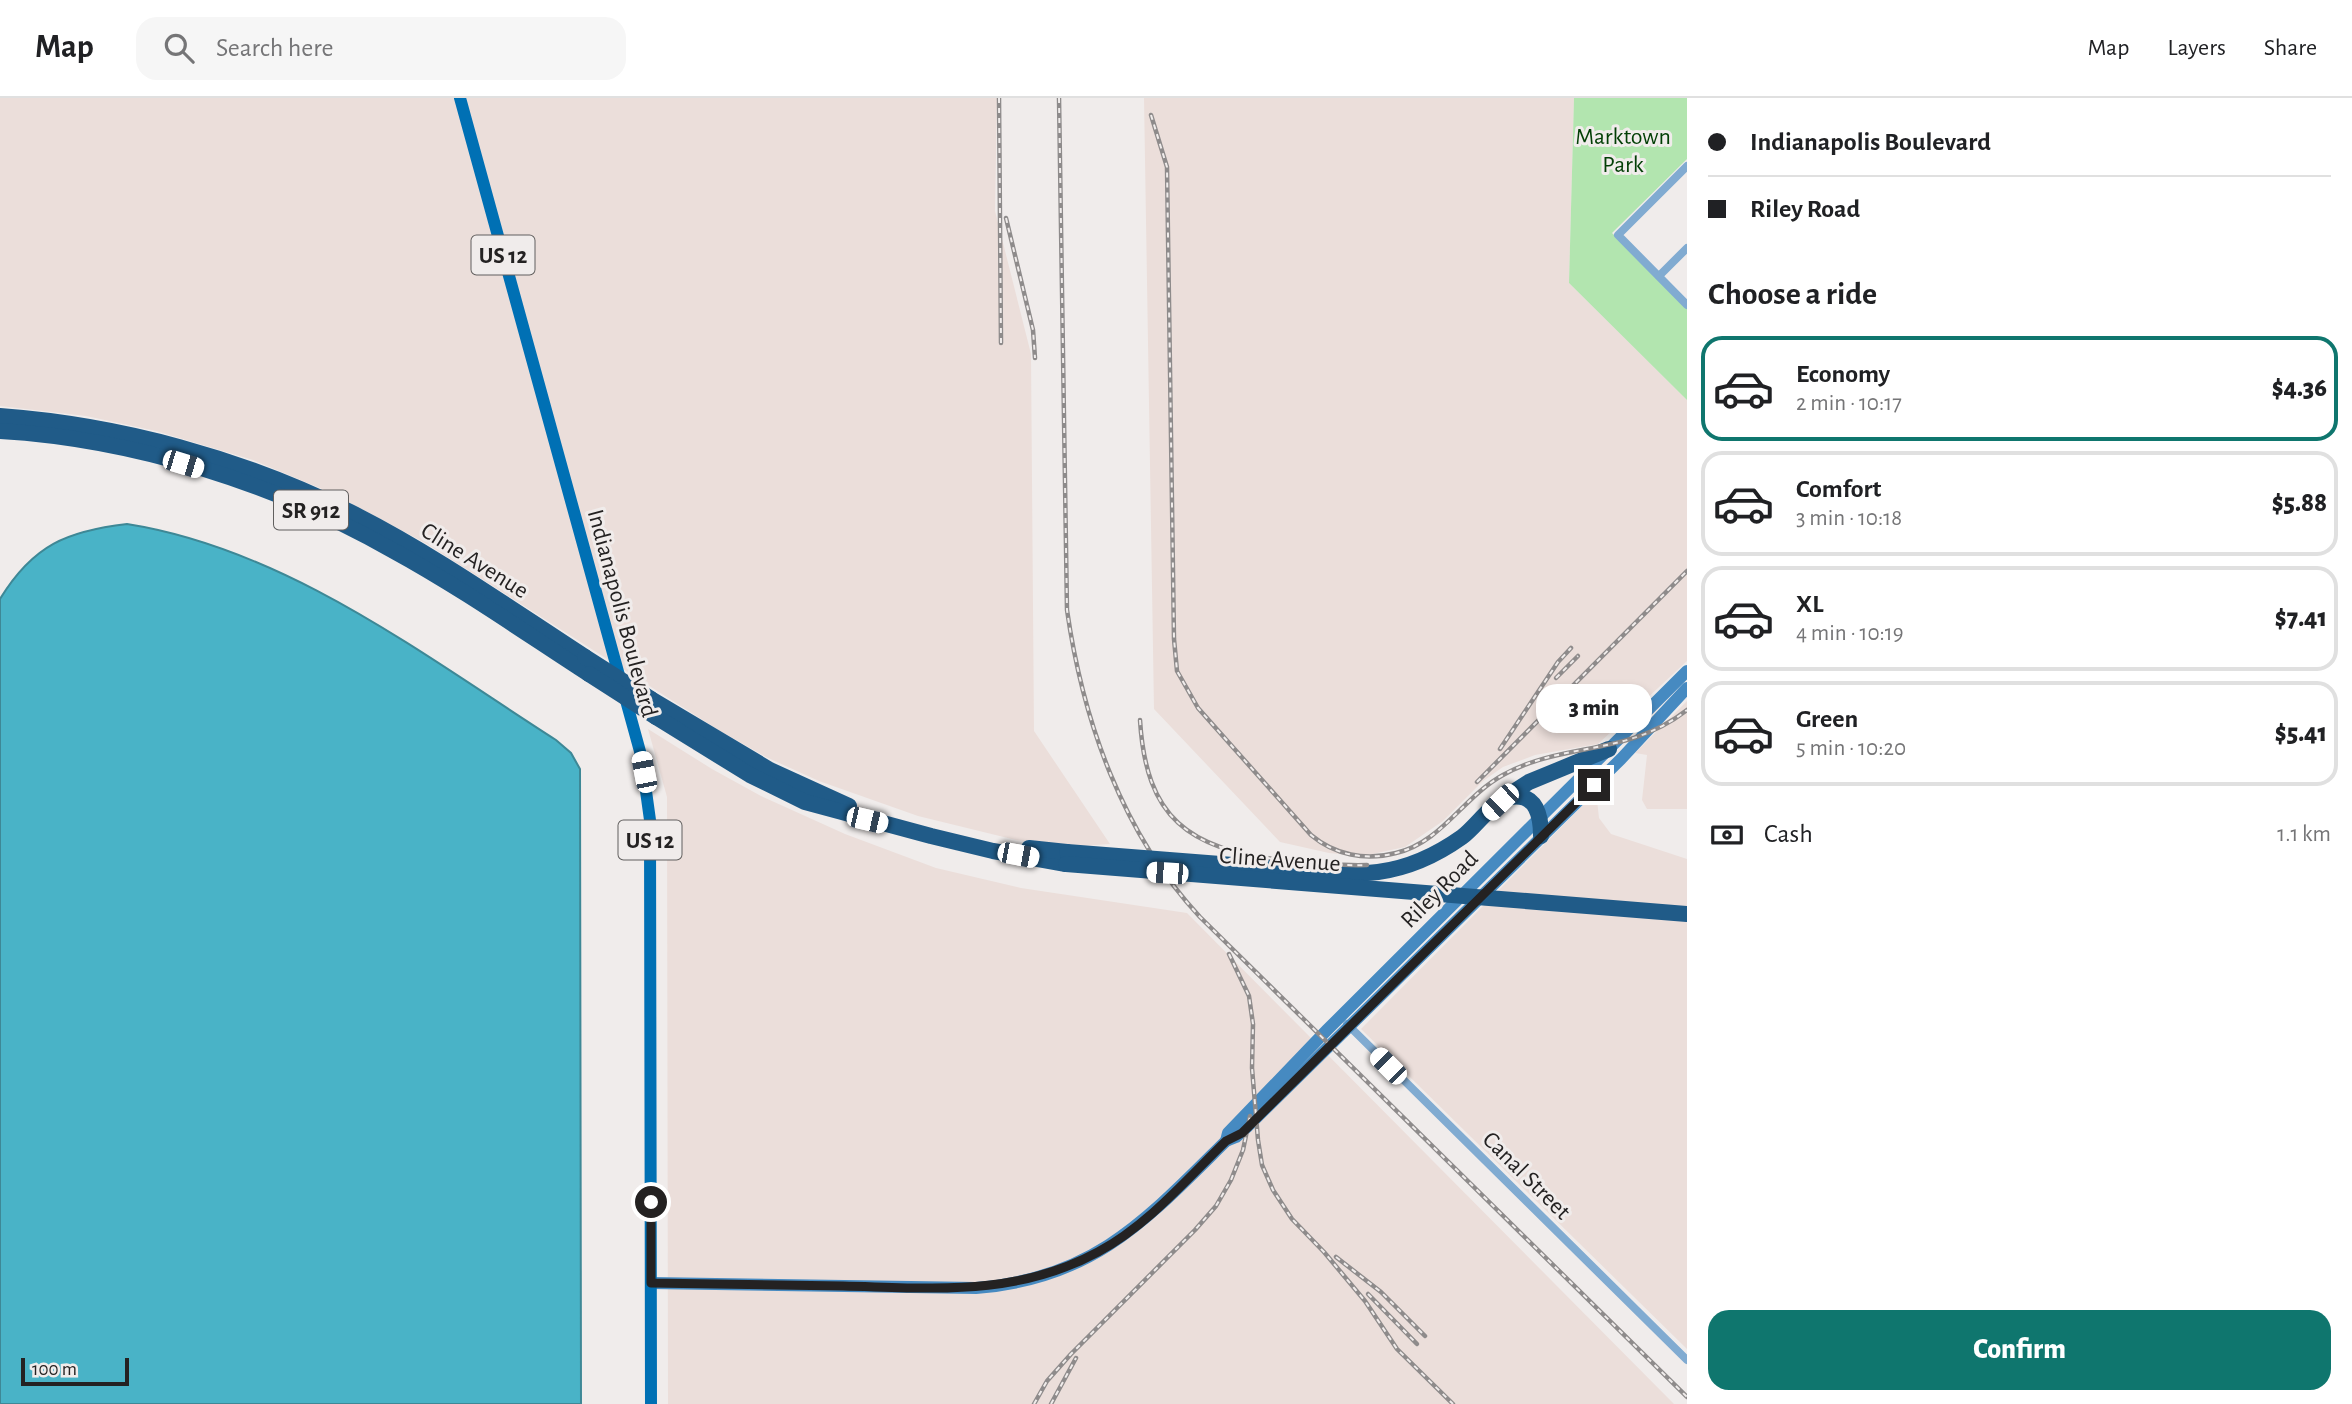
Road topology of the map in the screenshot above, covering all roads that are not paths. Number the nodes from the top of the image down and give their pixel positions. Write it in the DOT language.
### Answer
graph roads {
  1 [pos="460,98"];
  2 [pos="1687,166"];
  3 [pos="1687,248"];
  4 [pos="1659,276"];
  5 [pos="1686,301"];
  6 [pos="0,416"];
  7 [pos="0,430"];
  8 [pos="1687,671"];
  9 [pos="1687,688"];
  10 [pos="1609,749"];
  11 [pos="1500,802"];
  12 [pos="856,810"];
  13 [pos="1541,817"];
  14 [pos="892,825"];
  15 [pos="1541,836"];
  16 [pos="1066,858"];
  17 [pos="1687,914"];
  18 [pos="1340,1017"];
  19 [pos="1350,1027"];
  20 [pos="1226,1141"];
  21 [pos="651,1283"];
  22 [pos="1687,1360"];
  23 [pos="651,1404"];
  1 -- 21 [label="main road, Indianapolis Boulevard / US 12"];
  2 -- 4 [label="street"];
  3 -- 4 [label="street"];
  4 -- 5 [label="street"];
  6 -- 12 [label="highway, Cline Avenue / SR 912, bridge"];
  7 -- 14 [label="highway, Cline Avenue / SR 912, bridge"];
  8 -- 10 [label="main road, Riley Road"];
  9 -- 15 [label="main road, Riley Road"];
  10 -- 11 [label="highway"];
  10 -- 13 [label="main road, Riley Road"];
  11 -- 13 [label="highway"];
  11 -- 16 [label="highway, bridge"];
  12 -- 14 [label="highway, Cline Avenue / SR 912"];
  12 -- 16 [label="highway"];
  13 -- 15 [label="highway"];
  13 -- 18 [label="main road, Riley Road"];
  14 -- 16 [label="highway, Cline Avenue / SR 912"];
  15 -- 19 [label="main road, Riley Road"];
  16 -- 17 [label="highway, Cline Avenue / SR 912, bridge"];
  18 -- 19 [label="street, Canal Street"];
  18 -- 20 [label="main road, Riley Road"];
  19 -- 20 [label="main road, Riley Road"];
  19 -- 22 [label="street, Canal Street"];
  20 -- 21 [label="main road, Riley Road"];
  21 -- 23 [label="main road, Indianapolis Boulevard / US 12"];
}
